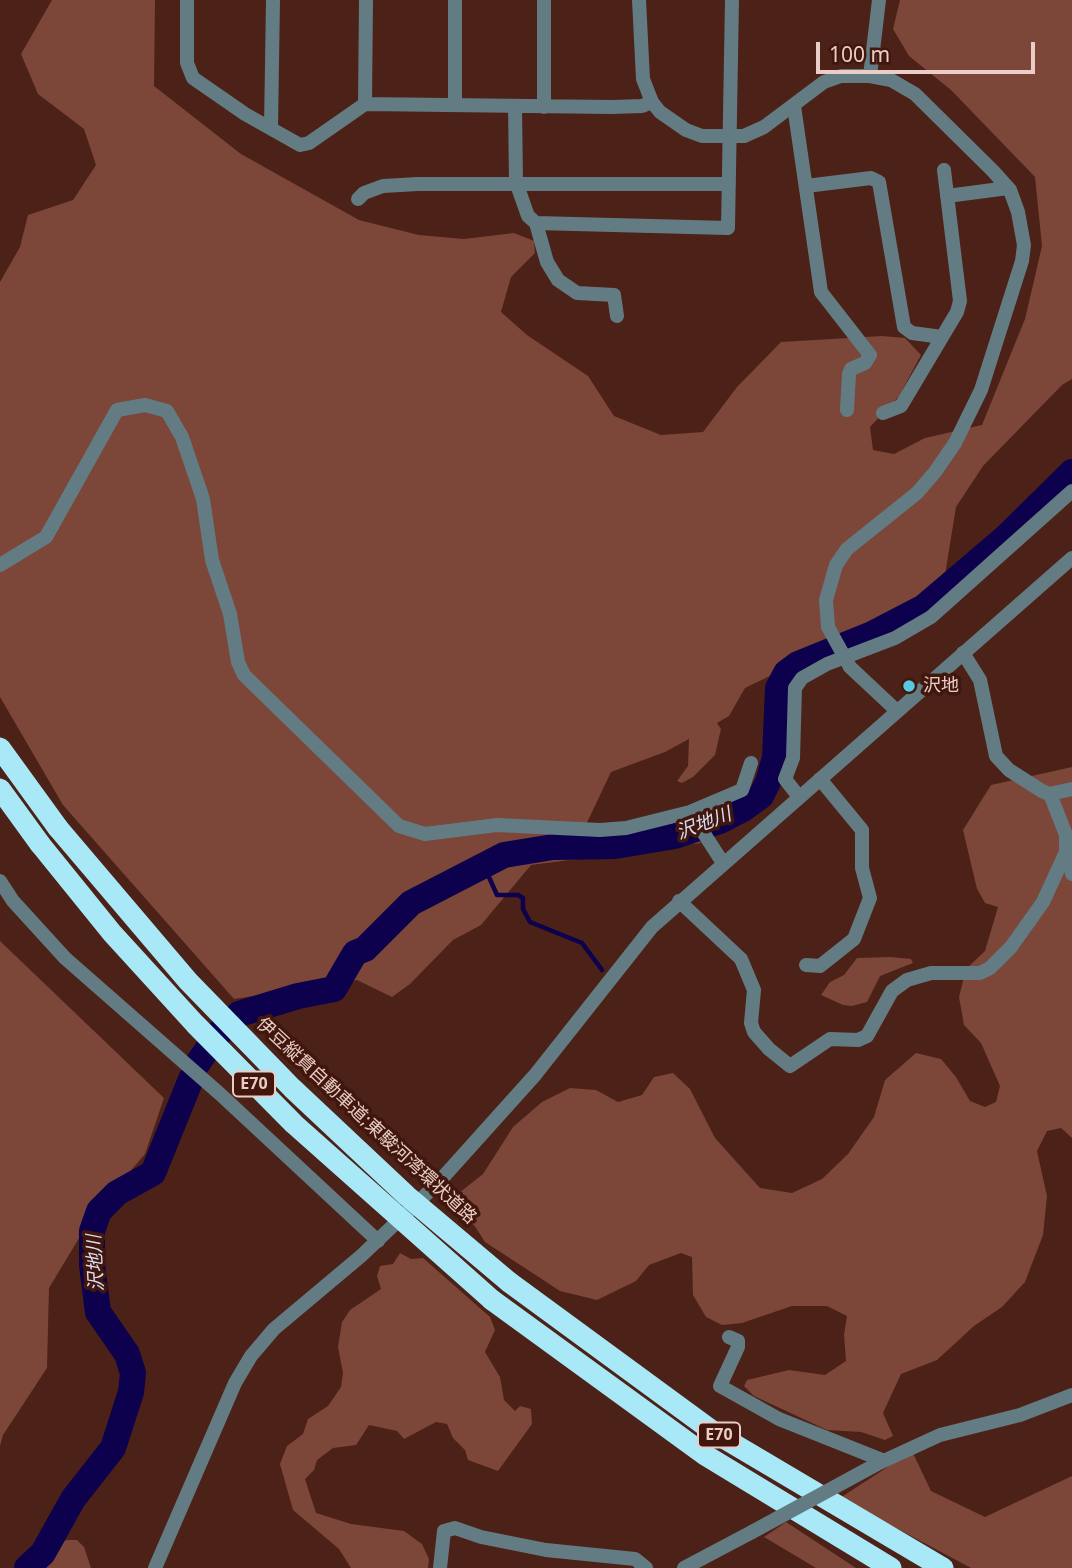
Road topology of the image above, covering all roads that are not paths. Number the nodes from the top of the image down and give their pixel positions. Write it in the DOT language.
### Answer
graph roads {
  1 [pos="187,0"];
  2 [pos="273,0"];
  3 [pos="366,0"];
  4 [pos="455,0"];
  5 [pos="544,0"];
  6 [pos="639,0"];
  7 [pos="732,0"];
  8 [pos="879,0"];
  9 [pos="870,76"];
  10 [pos="652,102"];
  11 [pos="365,104"];
  12 [pos="454,105"];
  13 [pos="515,106"];
  14 [pos="794,106"];
  15 [pos="544,107"];
  16 [pos="271,128"];
  17 [pos="731,137"];
  18 [pos="944,170"];
  19 [pos="516,182"];
  20 [pos="729,184"];
  21 [pos="806,186"];
  22 [pos="1008,188"];
  23 [pos="947,196"];
  24 [pos="358,198"];
  25 [pos="536,223"];
  26 [pos="617,316"];
  27 [pos="942,337"];
  28 [pos="848,410"];
  29 [pos="883,413"];
  30 [pos="1072,491"];
  31 [pos="1072,558"];
  32 [pos="0,565"];
  33 [pos="963,653"];
  34 [pos="898,711"];
  35 [pos="0,748"];
  36 [pos="751,763"];
  37 [pos="820,779"];
  38 [pos="0,789"];
  39 [pos="1072,789"];
  40 [pos="1050,793"];
  41 [pos="799,797"];
  42 [pos="697,823"];
  43 [pos="1067,846"];
  44 [pos="723,863"];
  45 [pos="1072,874"];
  46 [pos="0,881"];
  47 [pos="679,901"];
  48 [pos="806,965"];
  49 [pos="378,1241"];
  50 [pos="729,1337"];
  51 [pos="1072,1395"];
  52 [pos="880,1462"];
  53 [pos="155,1568"];
  54 [pos="440,1568"];
  55 [pos="646,1568"];
  56 [pos="684,1568"];
  57 [pos="891,1568"];
  58 [pos="943,1568"];
  1 -- 16 [label="street"];
  2 -- 16 [label="street"];
  3 -- 11 [label="street"];
  4 -- 12 [label="street"];
  5 -- 15 [label="street"];
  6 -- 10 [label="street"];
  7 -- 17 [label="street"];
  8 -- 9 [label="street"];
  9 -- 14 [label="street"];
  9 -- 22 [label="street"];
  10 -- 15 [label="street"];
  10 -- 17 [label="street"];
  11 -- 12 [label="street"];
  11 -- 16 [label="street"];
  12 -- 13 [label="street"];
  13 -- 15 [label="street"];
  13 -- 19 [label="street"];
  14 -- 17 [label="street"];
  14 -- 21 [label="street"];
  17 -- 20 [label="street"];
  18 -- 23 [label="street"];
  19 -- 20 [label="street"];
  19 -- 24 [label="street"];
  19 -- 25 [label="street"];
  20 -- 25 [label="street"];
  21 -- 27 [label="street"];
  21 -- 28 [label="street"];
  22 -- 23 [label="street"];
  22 -- 34 [label="street, bridge"];
  23 -- 27 [label="street"];
  25 -- 26 [label="street"];
  27 -- 29 [label="street"];
  30 -- 41 [label="street"];
  31 -- 33 [label="street"];
  32 -- 42 [label="street"];
  33 -- 34 [label="street"];
  33 -- 40 [label="street"];
  34 -- 37 [label="street"];
  35 -- 58 [label="highway, 伊豆縦貫自動車道;東駿河湾環状道路 / E70, bridge"];
  36 -- 42 [label="street"];
  37 -- 41 [label="street"];
  37 -- 48 [label="street"];
  38 -- 57 [label="highway, E70, bridge"];
  39 -- 40 [label="street"];
  40 -- 43 [label="street"];
  41 -- 44 [label="street"];
  42 -- 44 [label="street"];
  43 -- 45 [label="street"];
  43 -- 47 [label="street"];
  44 -- 47 [label="street"];
  46 -- 49 [label="street"];
  47 -- 49 [label="street"];
  49 -- 53 [label="street"];
  50 -- 52 [label="street"];
  51 -- 52 [label="street"];
  52 -- 56 [label="street, bridge"];
  54 -- 55 [label="street"];
}
